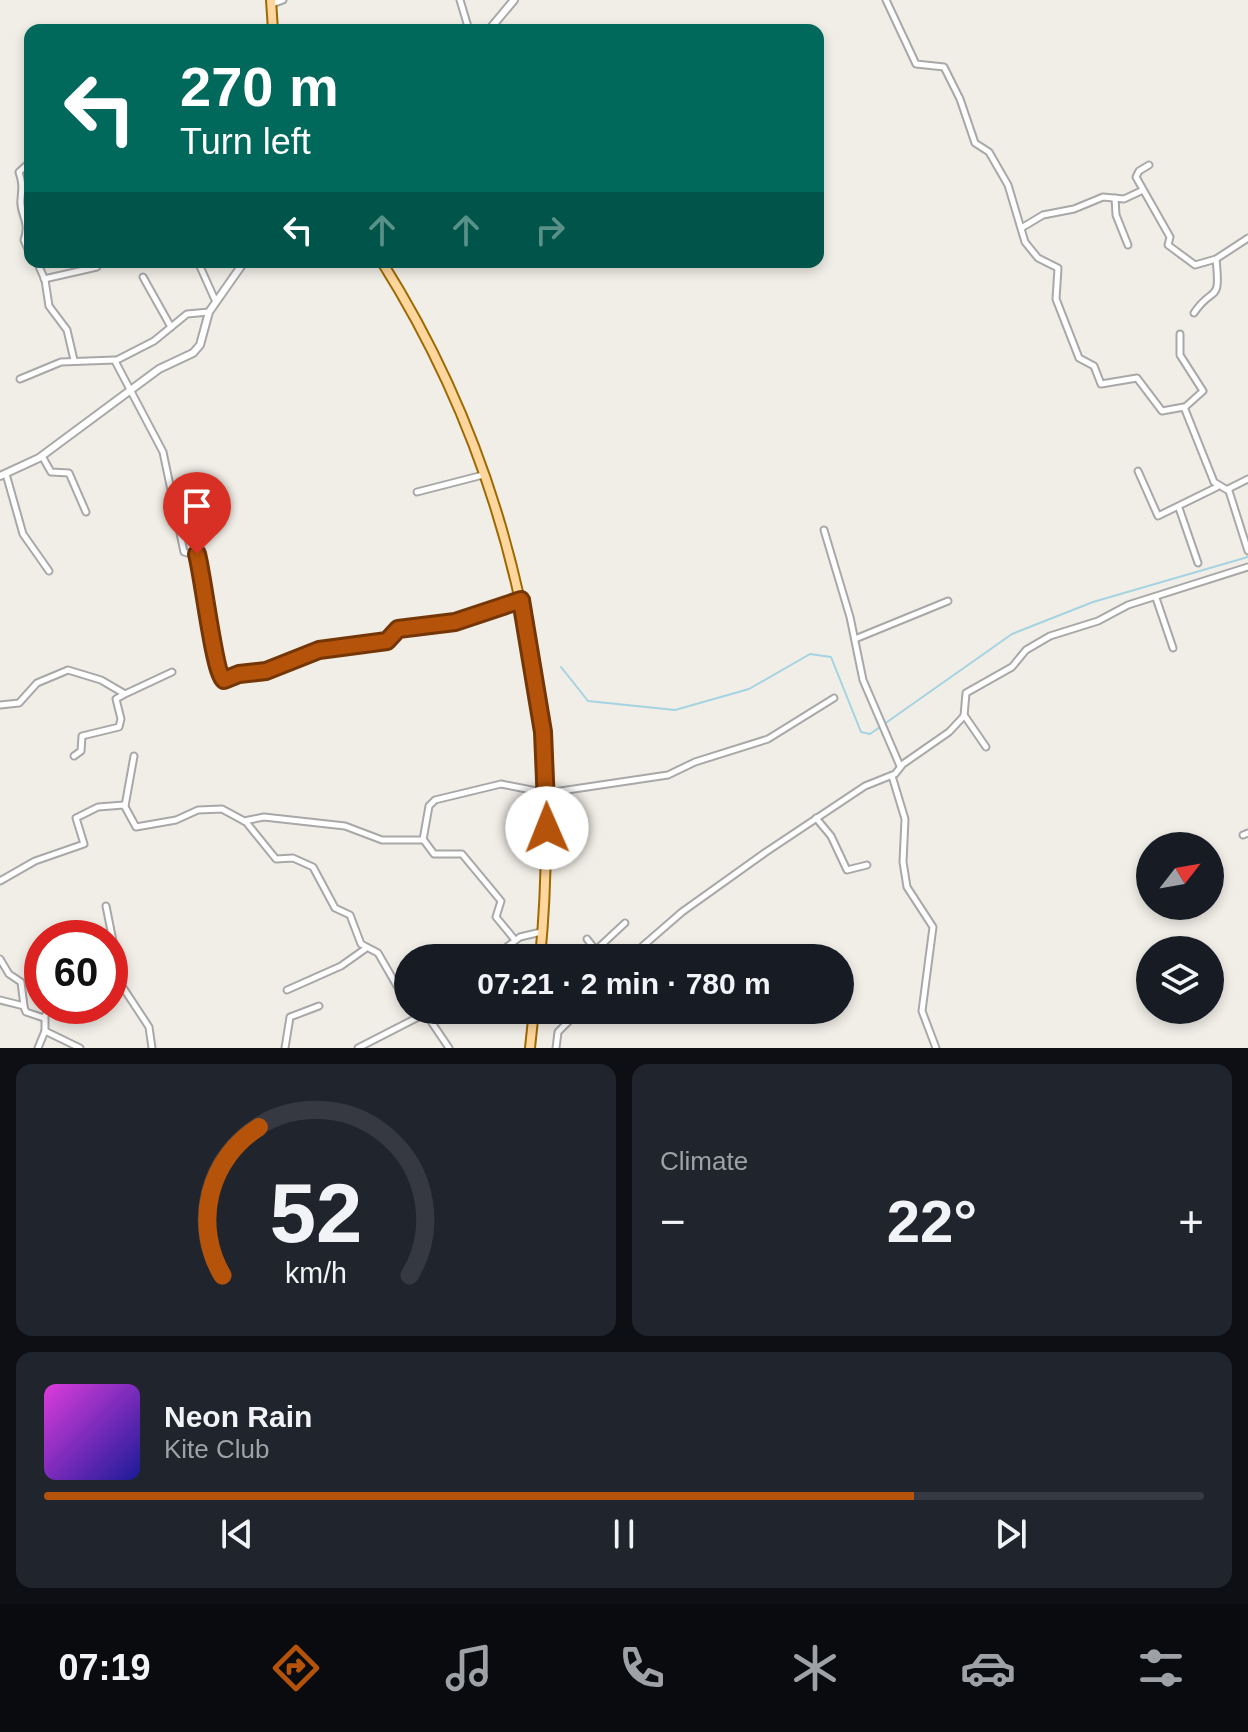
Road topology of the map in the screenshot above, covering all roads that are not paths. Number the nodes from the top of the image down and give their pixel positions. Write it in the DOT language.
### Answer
graph roads {
  1 [pos="283,0"];
  2 [pos="460,0"];
  3 [pos="514,0"];
  4 [pos="886,0"];
  5 [pos="271,2"];
  6 [pos="273,24"];
  7 [pos="467,24"];
  8 [pos="494,24"];
  9 [pos="1149,165"];
  10 [pos="24,167"];
  11 [pos="24,188"];
  12 [pos="24,188"];
  13 [pos="1141,190"];
  14 [pos="1115,198"];
  15 [pos="24,213"];
  16 [pos="1023,227"];
  17 [pos="1248,238"];
  18 [pos="1128,245"];
  19 [pos="1216,259"];
  20 [pos="39,268"];
  21 [pos="93,268"];
  22 [pos="201,268"];
  23 [pos="240,268"];
  24 [pos="386,268"];
  25 [pos="143,277"];
  26 [pos="44,279"];
  27 [pos="216,302"];
  28 [pos="209,312"];
  29 [pos="1194,313"];
  30 [pos="171,327"];
  31 [pos="1180,334"];
  32 [pos="74,360"];
  33 [pos="115,360"];
  34 [pos="20,379"];
  35 [pos="129,391"];
  36 [pos="1184,408"];
  37 [pos="42,456"];
  38 [pos="1138,471"];
  39 [pos="3,475"];
  40 [pos="484,475"];
  41 [pos="1248,479"];
  42 [pos="1217,487"];
  43 [pos="1228,489"];
  44 [pos="417,492"];
  45 [pos="1179,508"];
  46 [pos="86,512"];
  47 [pos="824,530"];
  48 [pos="1248,551"];
  49 [pos="1198,563"];
  50 [pos="1248,567"];
  51 [pos="49,571"];
  52 [pos="1156,598"];
  53 [pos="521,600"];
  54 [pos="948,601"];
  55 [pos="855,639"];
  56 [pos="1173,648"];
  57 [pos="172,672"];
  58 [pos="124,694"];
  59 [pos="834,698"];
  60 [pos="0,705"];
  61 [pos="964,715"];
  62 [pos="986,747"];
  63 [pos="74,756"];
  64 [pos="134,756"];
  65 [pos="900,766"];
  66 [pos="892,776"];
  67 [pos="547,793"];
  68 [pos="125,806"];
  69 [pos="816,818"];
  70 [pos="244,821"];
  71 [pos="423,839"];
  72 [pos="867,865"];
  73 [pos="0,881"];
  74 [pos="106,906"];
  75 [pos="625,923"];
  76 [pos="542,931"];
  77 [pos="587,939"];
  78 [pos="515,940"];
  79 [pos="510,944"];
  80 [pos="541,944"];
  81 [pos="591,944"];
  82 [pos="602,944"];
  83 [pos="645,944"];
  84 [pos="365,949"];
  85 [pos="0,959"];
  86 [pos="394,980"];
  87 [pos="287,990"];
  88 [pos="0,1000"];
  89 [pos="319,1006"];
  90 [pos="24,1007"];
  91 [pos="45,1024"];
  92 [pos="407,1024"];
  93 [pos="436,1024"];
  94 [pos="533,1024"];
  95 [pos="566,1024"];
  96 [pos="45,1031"];
  97 [pos="38,1048"];
  98 [pos="80,1048"];
  99 [pos="152,1048"];
  100 [pos="285,1048"];
  101 [pos="358,1048"];
  102 [pos="449,1048"];
  103 [pos="530,1048"];
  104 [pos="556,1048"];
  105 [pos="936,1048"];
  1 -- 5 [label="street"];
  2 -- 7 [label="street"];
  3 -- 8 [label="street"];
  4 -- 16 [label="street"];
  5 -- 6 [label="main road"];
  9 -- 13 [label="street"];
  10 -- 12 [label="street"];
  11 -- 15 [label="street"];
  13 -- 14 [label="street"];
  13 -- 19 [label="street"];
  14 -- 16 [label="street"];
  14 -- 18 [label="street"];
  16 -- 36 [label="street"];
  17 -- 19 [label="street"];
  19 -- 29 [label="street"];
  20 -- 26 [label="street"];
  21 -- 26 [label="street"];
  22 -- 27 [label="street"];
  23 -- 27 [label="street"];
  24 -- 40 [label="main road"];
  25 -- 30 [label="street"];
  26 -- 32 [label="street"];
  27 -- 28 [label="street"];
  28 -- 30 [label="street"];
  28 -- 35 [label="street"];
  30 -- 33 [label="street"];
  31 -- 36 [label="street"];
  32 -- 33 [label="street"];
  32 -- 34 [label="street"];
  33 -- 35 [label="street"];
  35 -- 37 [label="street"];
  35 -- 53 [label="street"];
  36 -- 42 [label="street"];
  37 -- 39 [label="street"];
  37 -- 46 [label="street"];
  38 -- 45 [label="street"];
  39 -- 51 [label="street"];
  40 -- 44 [label="street"];
  40 -- 53 [label="main road"];
  41 -- 43 [label="street"];
  42 -- 43 [label="street"];
  42 -- 45 [label="street"];
  43 -- 48 [label="street"];
  45 -- 49 [label="street"];
  47 -- 55 [label="street"];
  50 -- 52 [label="street"];
  52 -- 56 [label="street"];
  52 -- 61 [label="street"];
  53 -- 67 [label="main road"];
  54 -- 55 [label="street"];
  55 -- 65 [label="street"];
  57 -- 58 [label="street"];
  58 -- 60 [label="street"];
  58 -- 63 [label="street"];
  59 -- 67 [label="street"];
  61 -- 62 [label="street"];
  61 -- 65 [label="street"];
  64 -- 68 [label="street"];
  65 -- 66 [label="street"];
  66 -- 69 [label="street"];
  66 -- 105 [label="street"];
  67 -- 71 [label="street"];
  67 -- 76 [label="main road"];
  68 -- 70 [label="street"];
  68 -- 73 [label="street"];
  69 -- 72 [label="street"];
  69 -- 83 [label="street"];
  70 -- 71 [label="street"];
  70 -- 84 [label="street"];
  71 -- 78 [label="street"];
  74 -- 99 [label="street"];
  75 -- 82 [label="street"];
  76 -- 78 [label="street"];
  76 -- 80 [label="main road"];
  77 -- 81 [label="street"];
  78 -- 79 [label="street"];
  84 -- 86 [label="street"];
  84 -- 87 [label="street"];
  85 -- 90 [label="street"];
  88 -- 90 [label="street"];
  89 -- 100 [label="street"];
  91 -- 96 [label="street"];
  92 -- 101 [label="street"];
  93 -- 102 [label="street"];
  94 -- 103 [label="main road"];
  95 -- 104 [label="street"];
  96 -- 97 [label="street"];
  96 -- 98 [label="street"];
}
